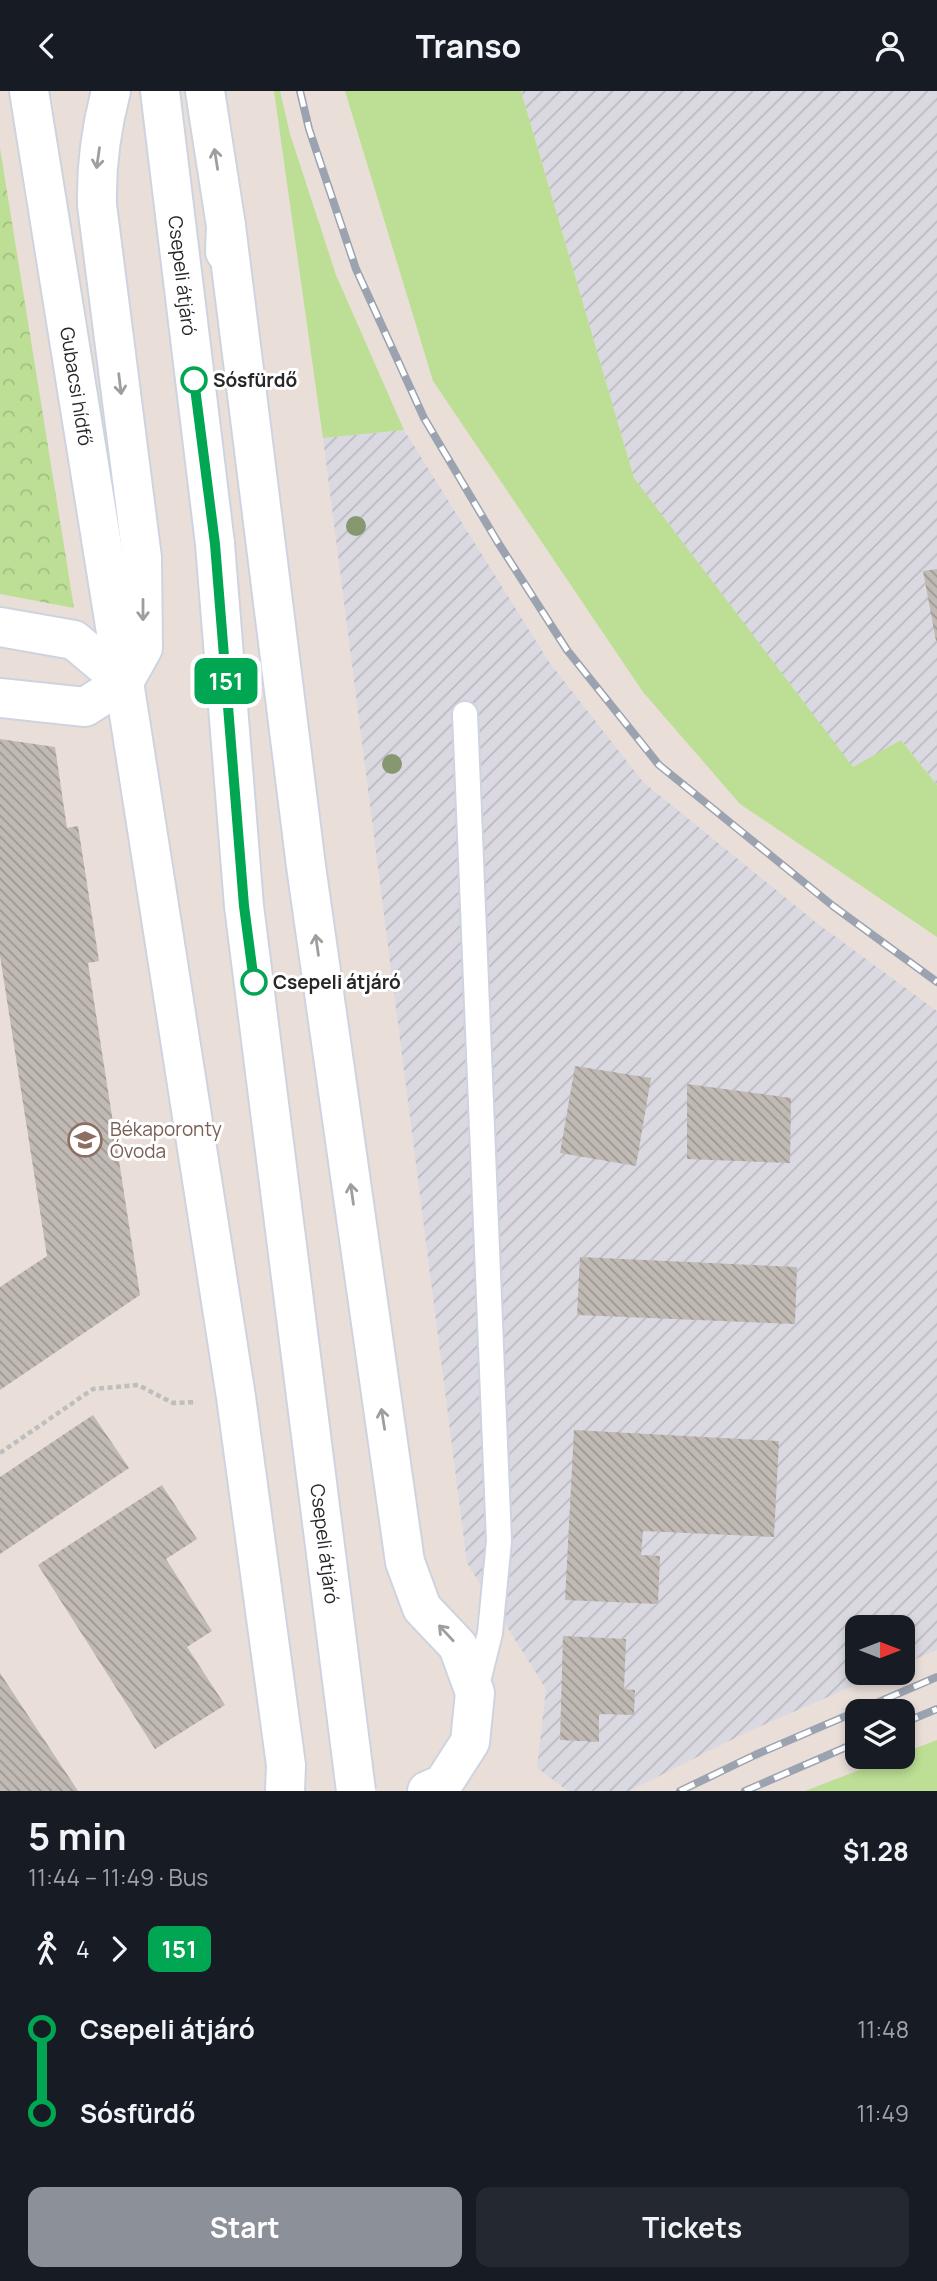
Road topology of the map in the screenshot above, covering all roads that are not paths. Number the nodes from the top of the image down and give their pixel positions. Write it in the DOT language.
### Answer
graph roads {
  1 [pos="29,91"];
  2 [pos="111,91"];
  3 [pos="159,91"];
  4 [pos="205,91"];
  5 [pos="226,226"];
  6 [pos="215,544"];
  7 [pos="1,636"];
  8 [pos="124,682"];
  9 [pos="0,698"];
  10 [pos="465,714"];
  11 [pos="475,1693"];
  12 [pos="285,1791"];
  13 [pos="356,1791"];
  14 [pos="427,1791"];
  1 -- 8 [label="main road, Gubacsi hídfő"];
  2 -- 8 [label="main road, one-way"];
  3 -- 6 [label="main road, Csepeli átjáró"];
  5 -- 4 [label="main road, Csepeli átjáró, one-way"];
  5 -- 6 [label="main road, Csepeli átjáró"];
  11 -- 5 [label="main road, one-way"];
  6 -- 13 [label="main road, Csepeli átjáró, bridge"];
  7 -- 8 [label="main road"];
  8 -- 9 [label="main road"];
  8 -- 12 [label="main road, Gubacsi hídfő"];
  10 -- 11 [label="lane"];
  11 -- 14 [label="main road"];
}
